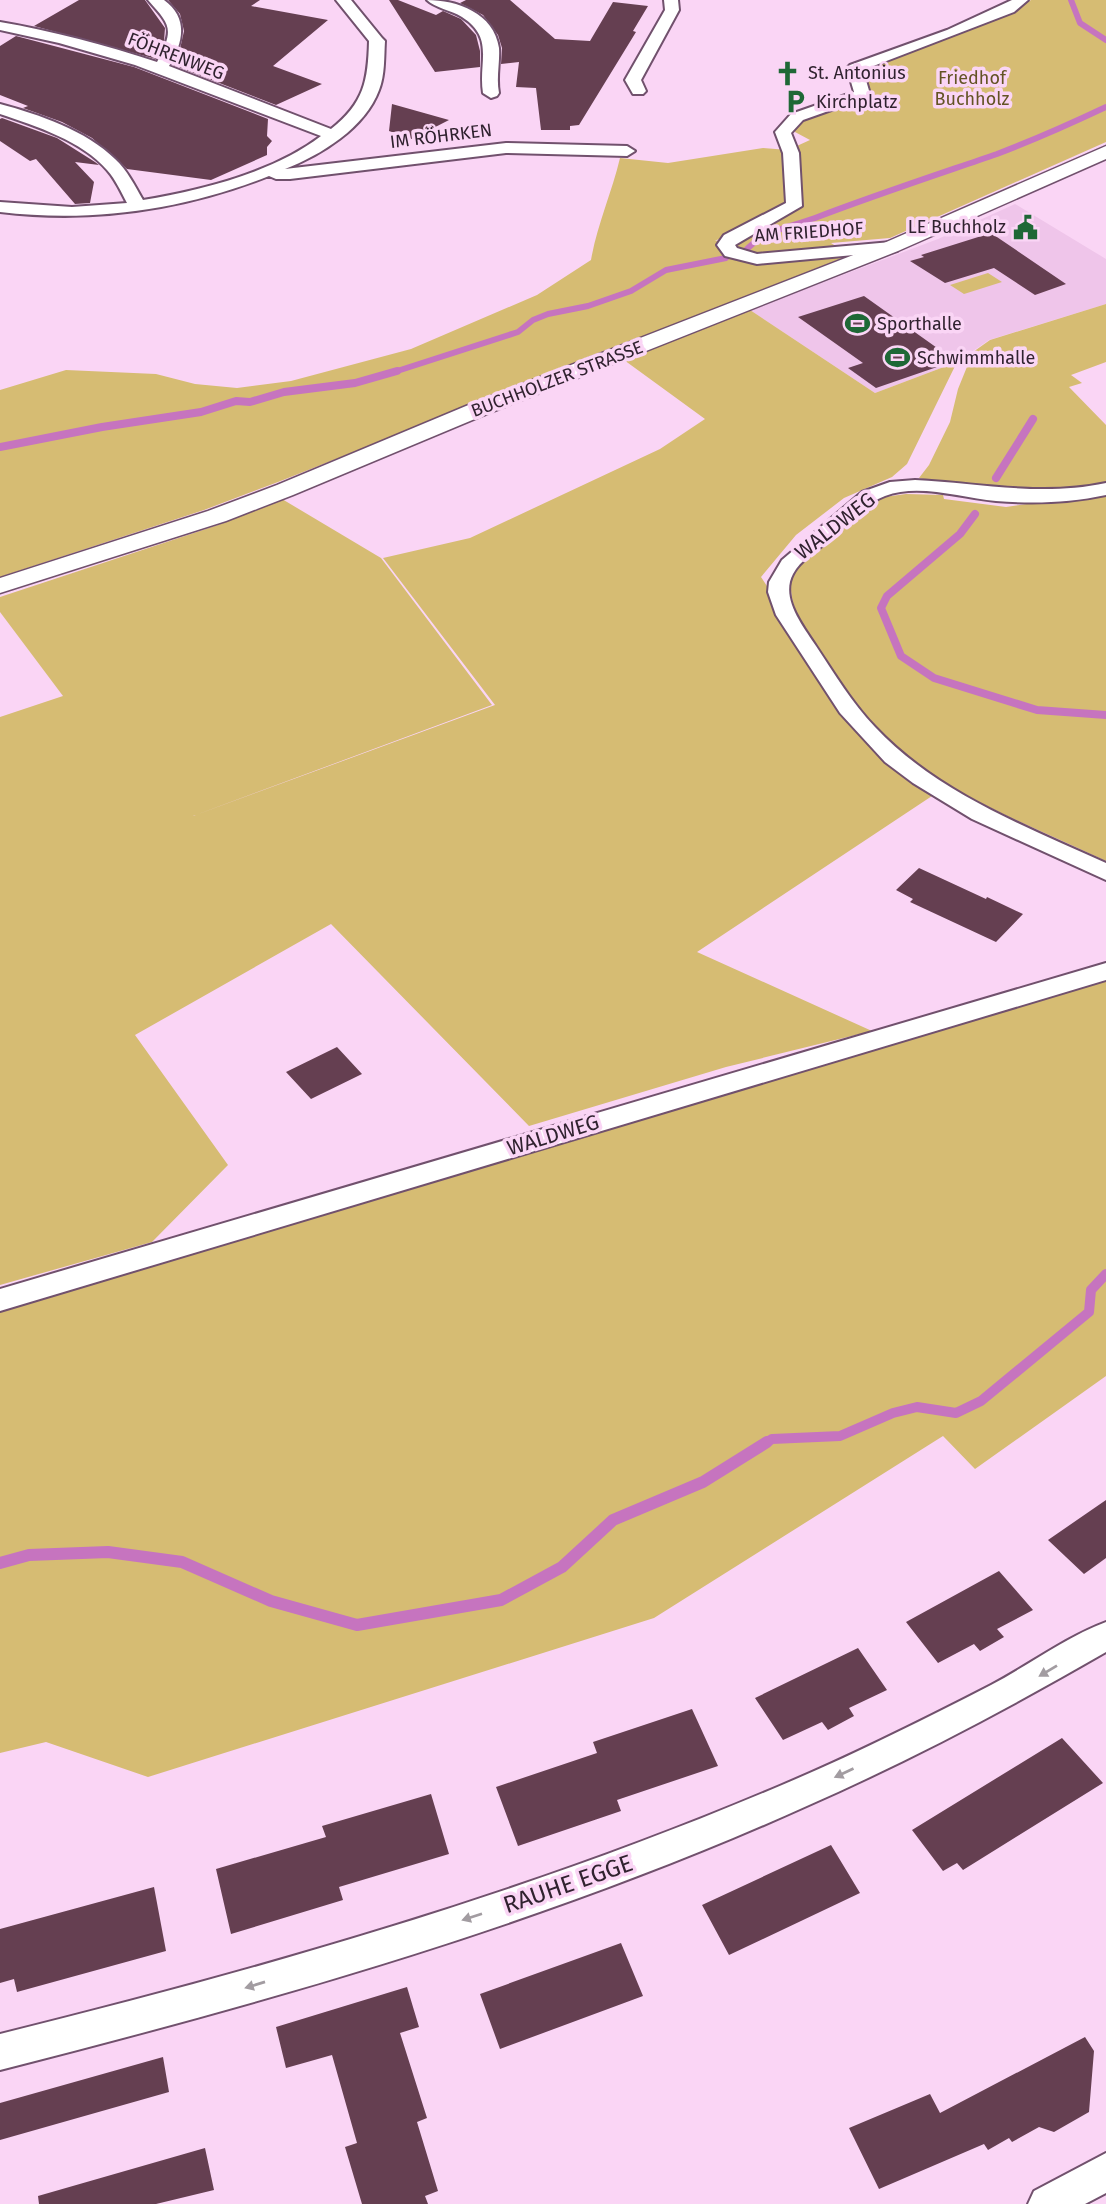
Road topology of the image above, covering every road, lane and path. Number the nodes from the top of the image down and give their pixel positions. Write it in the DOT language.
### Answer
graph roads {
  1 [pos="155,0"];
  2 [pos="343,0"];
  3 [pos="434,0"];
  4 [pos="671,0"];
  5 [pos="1021,0"];
  6 [pos="0,26"];
  7 [pos="160,68"];
  8 [pos="638,91"];
  9 [pos="491,93"];
  10 [pos="0,109"];
  11 [pos="335,135"];
  12 [pos="627,150"];
  13 [pos="1106,152"];
  14 [pos="261,173"];
  15 [pos="136,205"];
  16 [pos="0,207"];
  17 [pos="891,247"];
  18 [pos="1106,489"];
  19 [pos="0,586"];
  20 [pos="1106,872"];
  21 [pos="1106,971"];
  22 [pos="0,1300"];
  23 [pos="1106,1636"];
  24 [pos="0,2052"];
  25 [pos="1106,2172"];
  26 [pos="1047,2204"];
  1 -- 7 [label="street"];
  2 -- 11 [label="street, IM RÖHRKEN"];
  3 -- 9 [label="street"];
  4 -- 8 [label="street"];
  5 -- 17 [label="street, AM FRIEDHOF"];
  6 -- 7 [label="street, FÖHRENWEG"];
  7 -- 11 [label="street, FÖHRENWEG"];
  10 -- 15 [label="street"];
  11 -- 14 [label="street, IM RÖHRKEN"];
  12 -- 14 [label="street, IM RÖHRKEN"];
  13 -- 17 [label="street, BUCHHOLZER STRASSE"];
  14 -- 15 [label="street, IM RÖHRKEN"];
  15 -- 16 [label="street, IM RÖHRKEN"];
  17 -- 19 [label="street, BUCHHOLZER STRASSE"];
  18 -- 20 [label="street, WALDWEG"];
  21 -- 22 [label="street, WALDWEG"];
  23 -- 24 [label="street, RAUHE EGGE, one-way"];
  25 -- 26 [label="street"];
}
